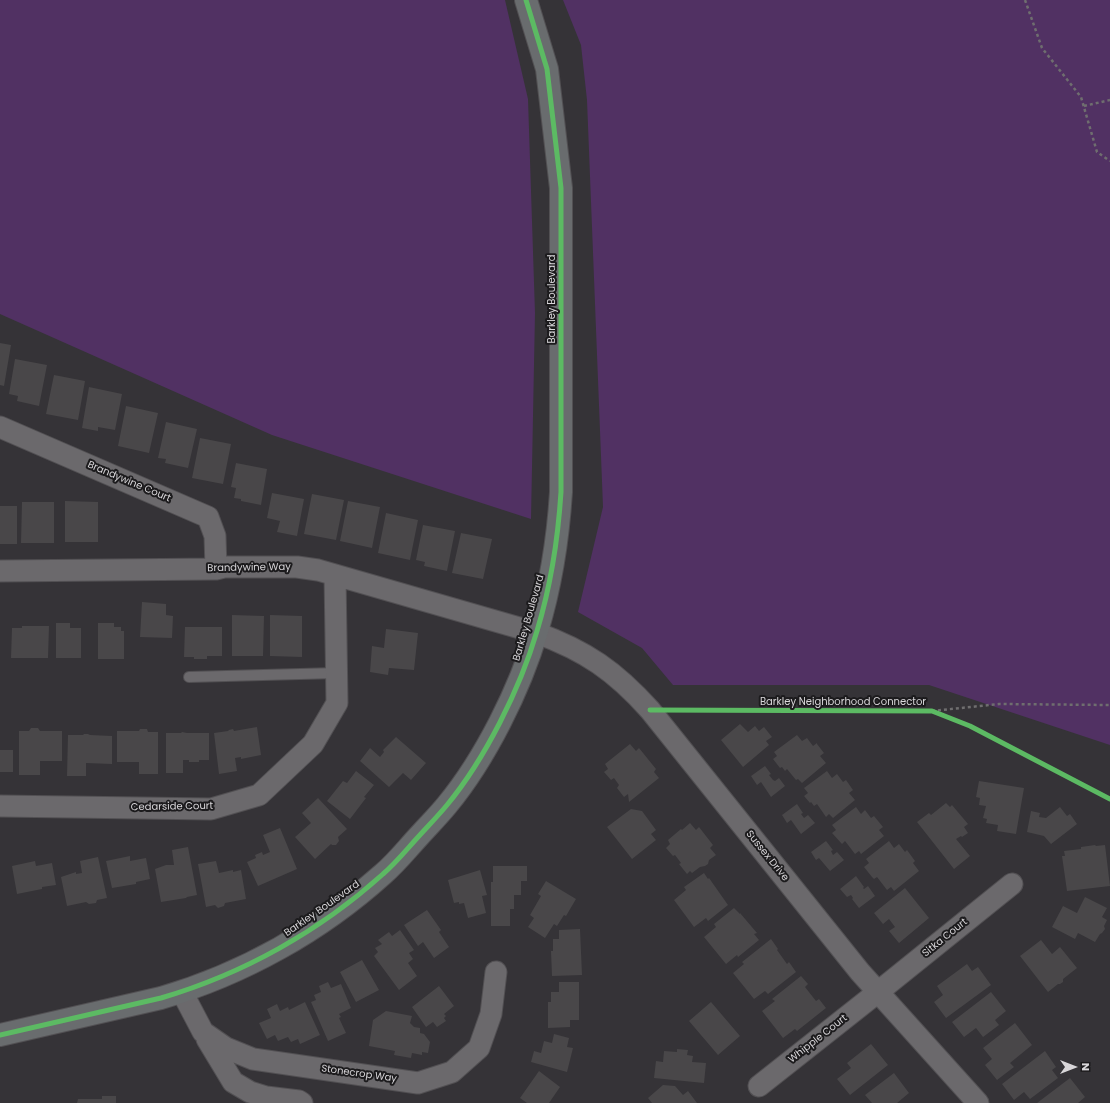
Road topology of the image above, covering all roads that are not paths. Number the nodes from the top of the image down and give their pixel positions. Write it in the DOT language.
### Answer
graph roads {
  1 [pos="526,0"];
  2 [pos="0,427"];
  3 [pos="0,570"];
  4 [pos="216,570"];
  5 [pos="335,575"];
  6 [pos="537,633"];
  7 [pos="337,673"];
  8 [pos="189,677"];
  9 [pos="0,806"];
  10 [pos="1012,884"];
  11 [pos="496,972"];
  12 [pos="182,992"];
  13 [pos="878,992"];
  14 [pos="202,1032"];
  15 [pos="0,1035"];
  16 [pos="759,1086"];
  17 [pos="302,1103"];
  18 [pos="978,1103"];
  1 -- 6 [label="main road, Barkley Boulevard"];
  2 -- 4 [label="street, Brandywine Court"];
  3 -- 4 [label="street, Brandywine Way"];
  4 -- 5 [label="street, Brandywine Way"];
  5 -- 6 [label="street, Brandywine Way"];
  5 -- 7 [label="street, Cedarside Court"];
  6 -- 12 [label="main road, Barkley Boulevard"];
  6 -- 13 [label="street, Sussex Drive"];
  7 -- 8 [label="lane"];
  7 -- 9 [label="street, Cedarside Court"];
  10 -- 13 [label="street, Sitka Court"];
  11 -- 14 [label="street, Stonecrop Way"];
  12 -- 14 [label="street, Stonecrop Way"];
  12 -- 15 [label="main road, Barkley Boulevard"];
  13 -- 16 [label="street, Whipple Court"];
  13 -- 18 [label="street, Sussex Drive"];
  14 -- 17 [label="street"];
}
